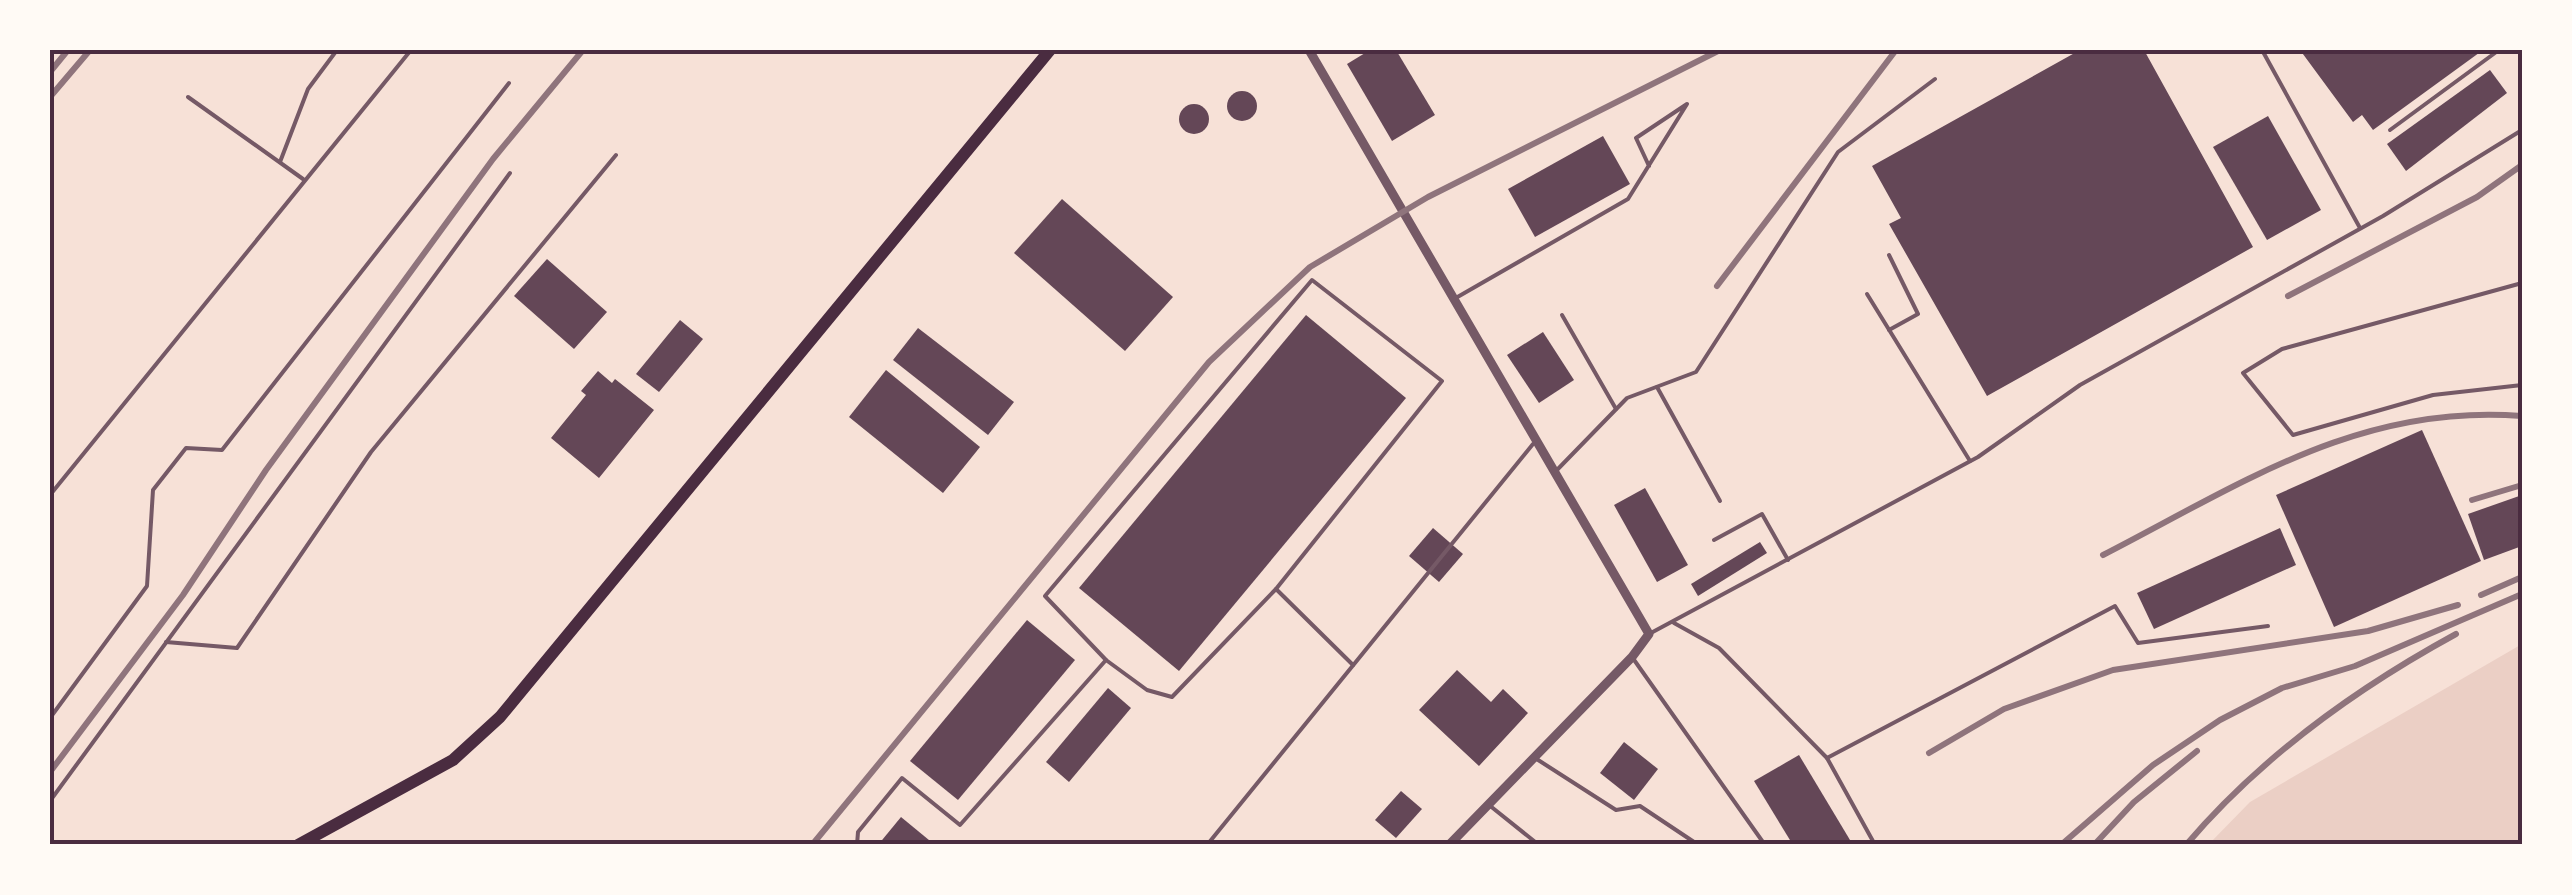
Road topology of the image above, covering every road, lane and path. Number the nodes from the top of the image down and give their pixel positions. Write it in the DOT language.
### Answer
graph roads {
  1 [pos="337,50"];
  2 [pos="411,50"];
  3 [pos="1050,50"];
  4 [pos="1309,50"];
  5 [pos="2262,50"];
  6 [pos="2500,50"];
  7 [pos="1935,79"];
  8 [pos="509,83"];
  9 [pos="188,97"];
  10 [pos="2390,130"];
  11 [pos="2522,130"];
  12 [pos="616,155"];
  13 [pos="280,162"];
  14 [pos="1649,166"];
  15 [pos="510,173"];
  16 [pos="303,180"];
  17 [pos="2360,228"];
  18 [pos="1889,254"];
  19 [pos="2522,284"];
  20 [pos="1867,294"];
  21 [pos="1454,299"];
  22 [pos="1562,316"];
  23 [pos="1889,330"];
  24 [pos="2522,385"];
  25 [pos="1657,387"];
  26 [pos="1616,409"];
  27 [pos="1536,440"];
  28 [pos="1970,461"];
  29 [pos="1555,472"];
  30 [pos="50,495"];
  31 [pos="1720,501"];
  32 [pos="1714,540"];
  33 [pos="1788,560"];
  34 [pos="1276,589"];
  35 [pos="1672,622"];
  36 [pos="2268,626"];
  37 [pos="1649,634"];
  38 [pos="166,642"];
  39 [pos="1632,657"];
  40 [pos="1106,660"];
  41 [pos="1353,665"];
  42 [pos="50,718"];
  43 [pos="1535,758"];
  44 [pos="1827,758"];
  45 [pos="50,801"];
  46 [pos="1489,805"];
  47 [pos="1874,843"];
  48 [pos="1697,844"];
  49 [pos="298,845"];
  50 [pos="857,845"];
  51 [pos="1206,845"];
  52 [pos="1450,845"];
  53 [pos="1539,845"];
  54 [pos="1765,845"];
  1 -- 13 [label="lane"];
  2 -- 16 [label="lane"];
  3 -- 49 [label="main road"];
  4 -- 21 [label="street"];
  5 -- 17 [label="lane"];
  6 -- 10 [label="lane"];
  7 -- 25 [label="lane"];
  8 -- 42 [label="lane"];
  9 -- 13 [label="lane"];
  11 -- 17 [label="lane"];
  12 -- 38 [label="lane"];
  13 -- 16 [label="lane"];
  14 -- 14 [label="lane"];
  14 -- 21 [label="lane"];
  15 -- 38 [label="lane"];
  16 -- 30 [label="lane"];
  17 -- 28 [label="lane"];
  18 -- 23 [label="lane"];
  19 -- 24 [label="lane"];
  20 -- 23 [label="lane"];
  21 -- 27 [label="street"];
  22 -- 26 [label="lane"];
  23 -- 28 [label="lane"];
  25 -- 26 [label="lane"];
  25 -- 31 [label="lane"];
  26 -- 29 [label="lane"];
  27 -- 29 [label="street"];
  27 -- 41 [label="lane"];
  28 -- 33 [label="lane"];
  29 -- 37 [label="street"];
  32 -- 33 [label="lane"];
  33 -- 35 [label="lane"];
  34 -- 40 [label="lane"];
  34 -- 40 [label="lane"];
  34 -- 41 [label="lane"];
  35 -- 37 [label="lane"];
  35 -- 44 [label="lane"];
  36 -- 44 [label="lane"];
  37 -- 39 [label="street"];
  38 -- 45 [label="lane"];
  39 -- 43 [label="street"];
  39 -- 54 [label="lane"];
  40 -- 50 [label="lane"];
  41 -- 51 [label="lane"];
  43 -- 46 [label="street"];
  43 -- 48 [label="lane"];
  44 -- 47 [label="lane"];
  46 -- 52 [label="street"];
  46 -- 53 [label="lane"];
}
